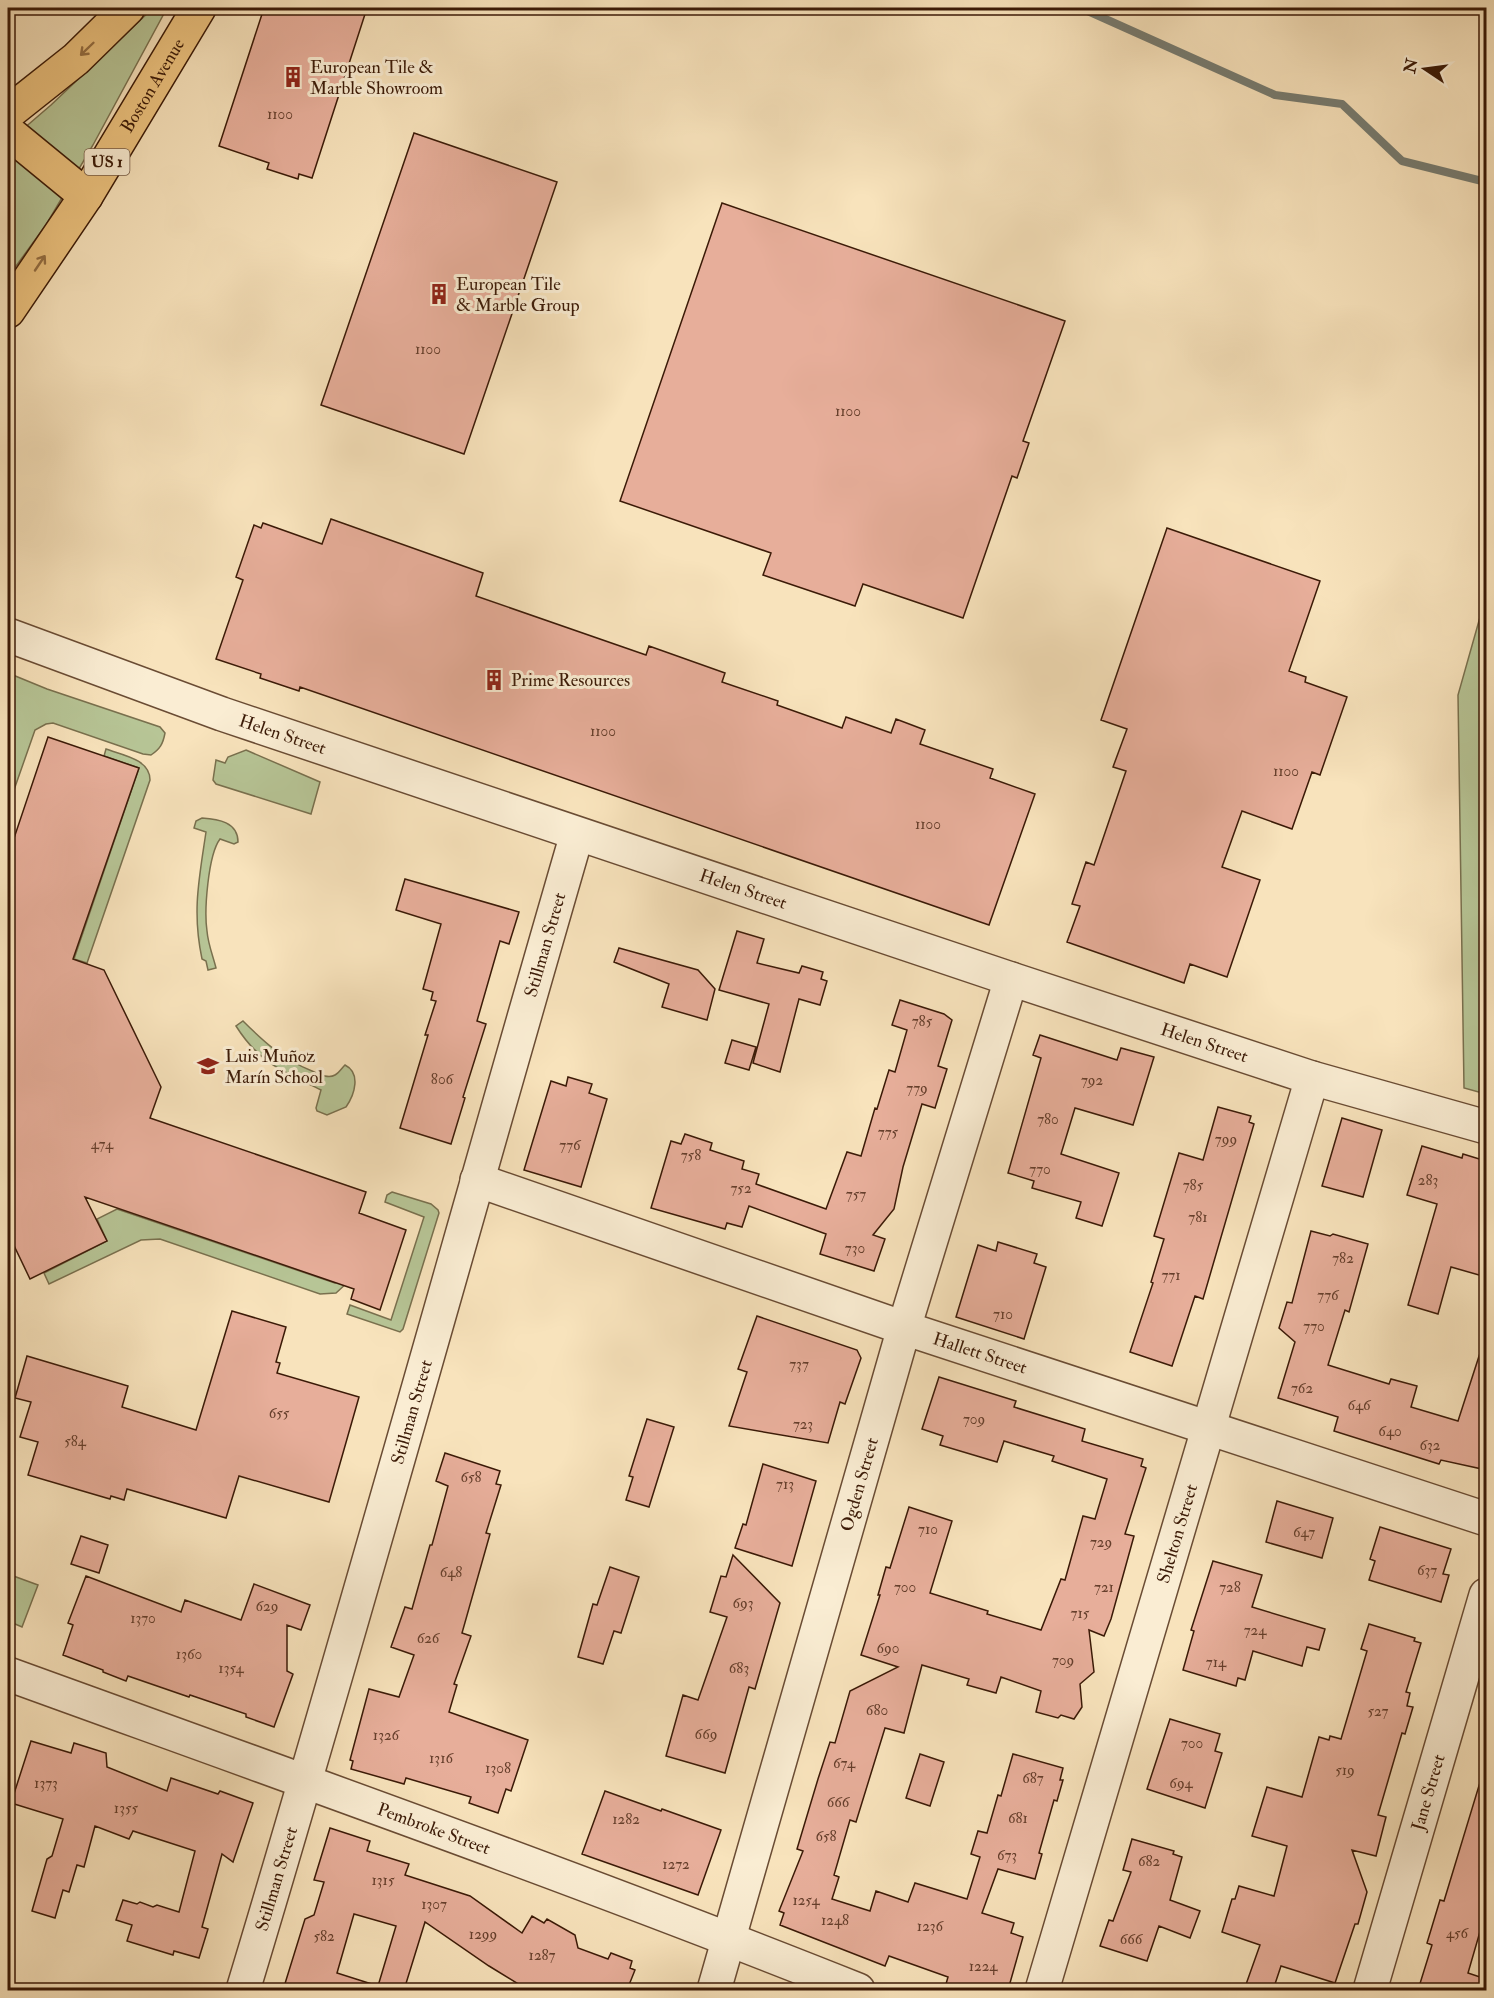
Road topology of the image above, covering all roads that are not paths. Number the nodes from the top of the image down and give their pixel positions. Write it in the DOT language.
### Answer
graph roads {
  1 [pos="128,8"];
  2 [pos="199,8"];
  3 [pos="8,113"];
  4 [pos="8,132"];
  5 [pos="86,196"];
  6 [pos="8,311"];
  7 [pos="8,635"];
  8 [pos="577,834"];
  9 [pos="1011,979"];
  10 [pos="1312,1078"];
  11 [pos="1486,1127"];
  12 [pos="477,1179"];
  13 [pos="904,1328"];
  14 [pos="1210,1428"];
  15 [pos="1486,1519"];
  16 [pos="1486,1595"];
  17 [pos="8,1674"];
  18 [pos="306,1782"];
  19 [pos="729,1939"];
  20 [pos="243,1990"];
  21 [pos="714,1990"];
  22 [pos="858,1990"];
  23 [pos="1042,1990"];
  24 [pos="1370,1990"];
  1 -- 3 [label="main road, one-way"];
  2 -- 5 [label="main road, Boston Avenue / US 1"];
  4 -- 5 [label="main road"];
  6 -- 5 [label="main road, Boston Avenue / US 1, one-way"];
  7 -- 8 [label="street, Helen Street"];
  8 -- 9 [label="street, Helen Street"];
  8 -- 12 [label="street, Stillman Street"];
  9 -- 10 [label="street, Helen Street"];
  9 -- 13 [label="street, Ogden Street"];
  10 -- 11 [label="street, Helen Street"];
  10 -- 14 [label="street, Shelton Street"];
  12 -- 13 [label="street, Hallett Street"];
  12 -- 18 [label="street, Stillman Street"];
  13 -- 14 [label="street, Hallett Street"];
  13 -- 19 [label="street, Ogden Street"];
  14 -- 15 [label="street, Hallett Street"];
  14 -- 23 [label="street, Shelton Street"];
  16 -- 24 [label="street, Jane Street"];
  17 -- 18 [label="street, Pembroke Street"];
  18 -- 19 [label="street, Pembroke Street"];
  18 -- 20 [label="street, Stillman Street"];
  19 -- 21 [label="street, Ogden Street"];
  19 -- 22 [label="street, Pembroke Street"];
}
